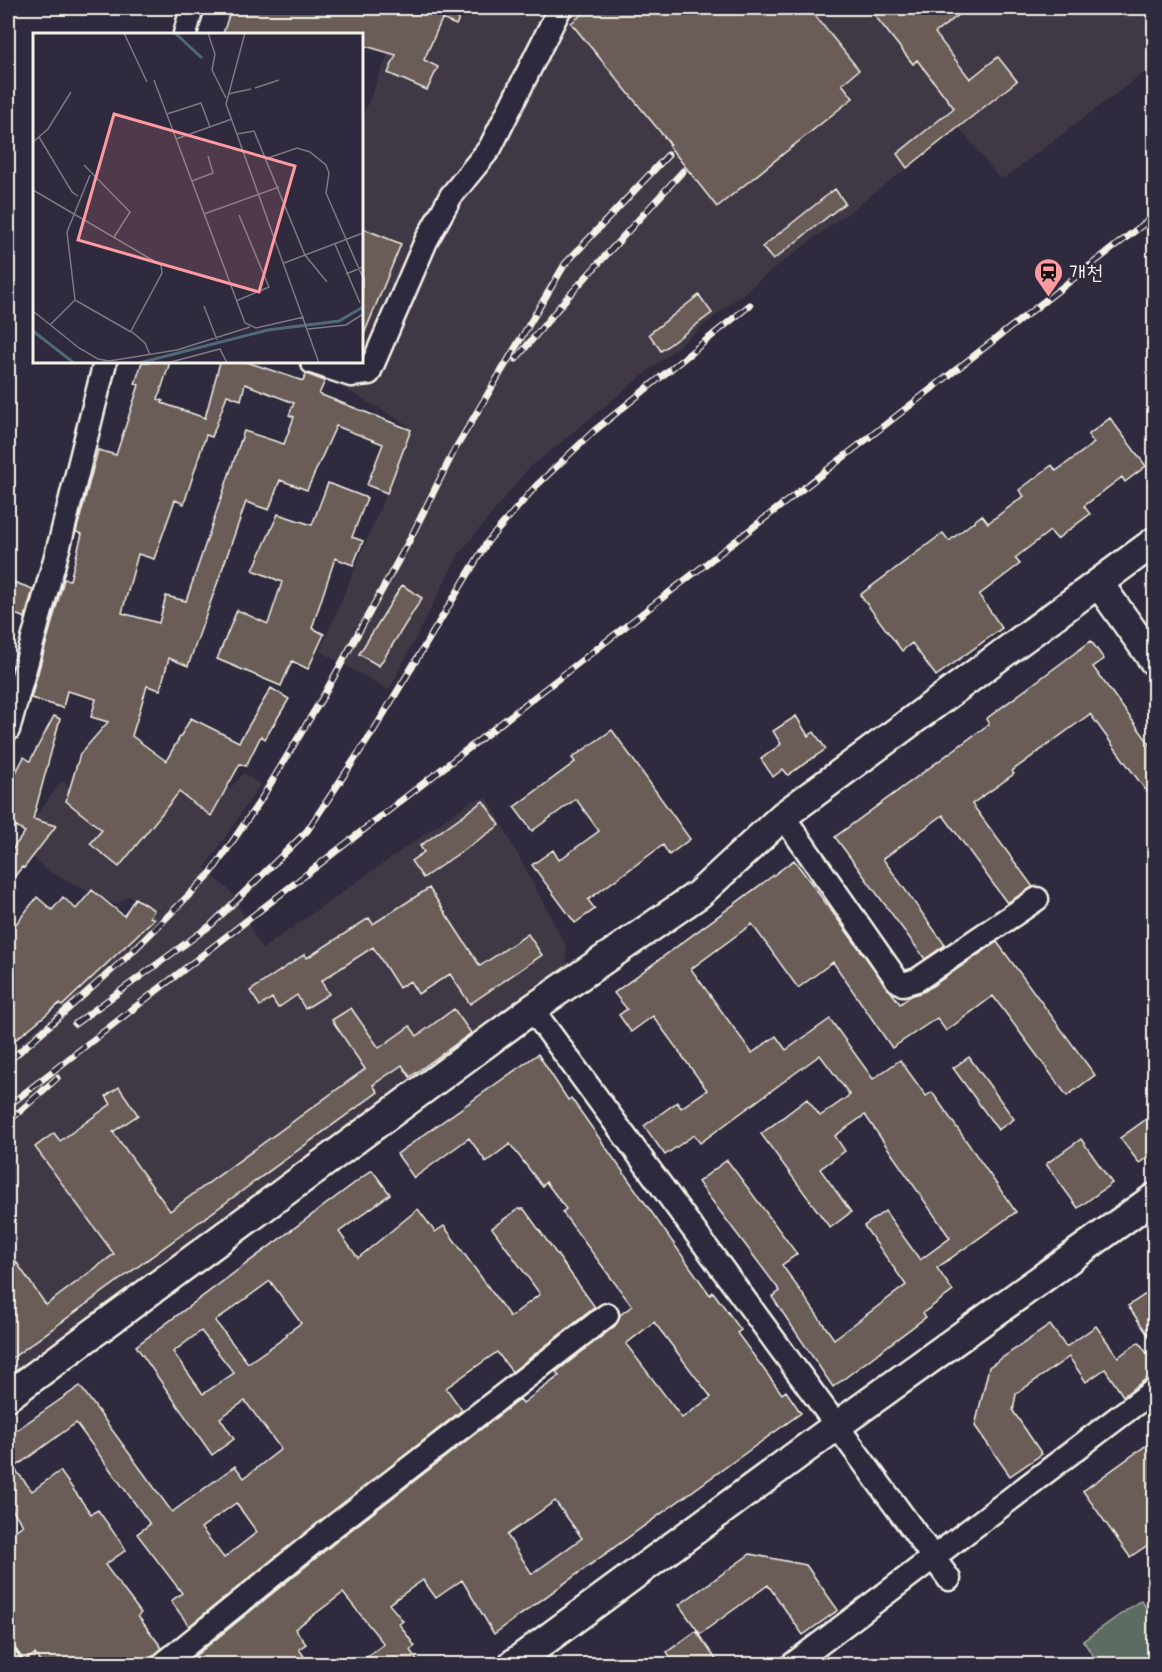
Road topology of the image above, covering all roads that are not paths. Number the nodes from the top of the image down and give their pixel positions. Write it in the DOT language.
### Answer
graph roads {
  1 [pos="192,8"];
  2 [pos="560,8"];
  3 [pos="185,33"];
  4 [pos="105,363"];
  5 [pos="315,363"];
  6 [pos="1155,542"];
  7 [pos="1099,584"];
  8 [pos="1155,661"];
  9 [pos="8,730"];
  10 [pos="783,816"];
  11 [pos="1037,899"];
  12 [pos="532,1009"];
  13 [pos="1155,1198"];
  14 [pos="607,1314"];
  15 [pos="1153,1394"];
  16 [pos="8,1396"];
  17 [pos="835,1427"];
  18 [pos="932,1556"];
  19 [pos="949,1579"];
  20 [pos="163,1665"];
  21 [pos="513,1665"];
  22 [pos="793,1665"];
  1 -- 3 [label="street"];
  2 -- 5 [label="street"];
  4 -- 9 [label="street"];
  6 -- 7 [label="main road"];
  7 -- 8 [label="main road"];
  7 -- 10 [label="main road"];
  10 -- 11 [label="street"];
  10 -- 12 [label="main road"];
  12 -- 16 [label="main road"];
  12 -- 17 [label="street"];
  13 -- 17 [label="main road"];
  14 -- 20 [label="street"];
  15 -- 18 [label="street"];
  17 -- 18 [label="street"];
  17 -- 21 [label="main road"];
  18 -- 19 [label="street"];
  18 -- 22 [label="street"];
}
